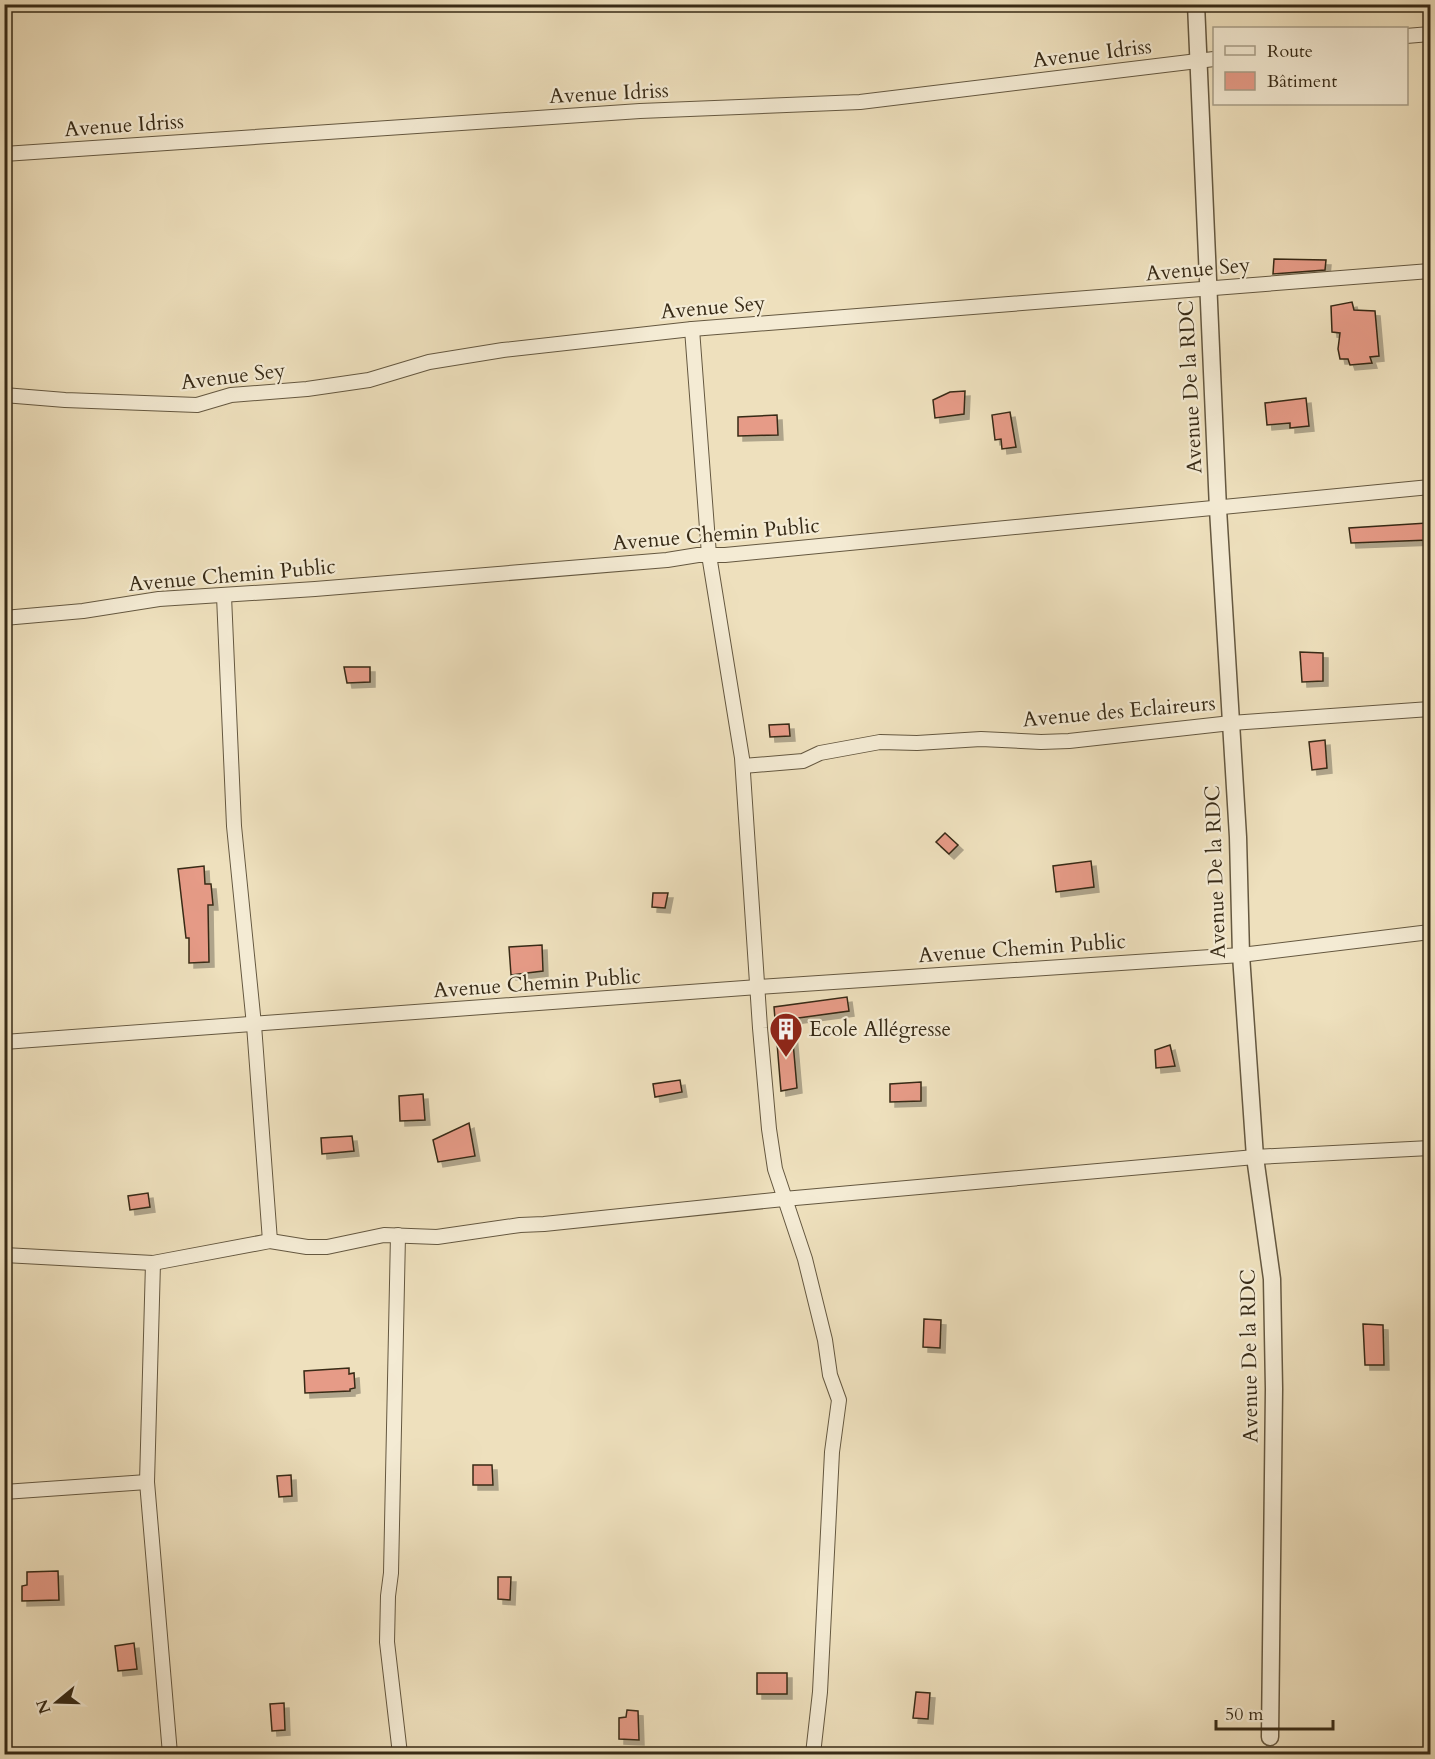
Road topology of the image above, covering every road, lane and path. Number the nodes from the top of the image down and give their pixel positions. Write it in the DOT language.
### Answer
graph roads {
  1 [pos="1196,4"];
  2 [pos="1431,34"];
  3 [pos="1408,36"];
  4 [pos="1207,60"];
  5 [pos="4,154"];
  6 [pos="1431,271"];
  7 [pos="1208,290"];
  8 [pos="692,329"];
  9 [pos="4,395"];
  10 [pos="1431,487"];
  11 [pos="1218,509"];
  12 [pos="709,555"];
  13 [pos="224,596"];
  14 [pos="4,618"];
  15 [pos="1431,709"];
  16 [pos="1231,723"];
  17 [pos="743,766"];
  18 [pos="1431,932"];
  19 [pos="1240,954"];
  20 [pos="758,987"];
  21 [pos="254,1025"];
  22 [pos="4,1042"];
  23 [pos="1431,1148"];
  24 [pos="1255,1157"];
  25 [pos="784,1199"];
  26 [pos="398,1235"];
  27 [pos="270,1241"];
  28 [pos="4,1256"];
  29 [pos="153,1263"];
  30 [pos="147,1482"];
  31 [pos="4,1492"];
  32 [pos="1270,1737"];
  33 [pos="170,1755"];
  34 [pos="400,1755"];
  35 [pos="813,1755"];
  1 -- 4 [label="street, Avenue De la RDC"];
  2 -- 3 [label="street"];
  4 -- 5 [label="street, Avenue Idriss"];
  4 -- 7 [label="street, Avenue De la RDC"];
  6 -- 7 [label="street, Avenue Sey"];
  7 -- 8 [label="street, Avenue Sey"];
  7 -- 11 [label="street, Avenue De la RDC"];
  8 -- 9 [label="street, Avenue Sey"];
  8 -- 12 [label="street"];
  10 -- 11 [label="street, Avenue Chemin Public"];
  11 -- 12 [label="street, Avenue Chemin Public"];
  11 -- 16 [label="street, Avenue De la RDC"];
  12 -- 13 [label="street, Avenue Chemin Public"];
  12 -- 17 [label="street"];
  13 -- 14 [label="street, Avenue Chemin Public"];
  13 -- 21 [label="street"];
  15 -- 16 [label="street, Avenue des Eclaireurs"];
  16 -- 17 [label="street, Avenue des Eclaireurs"];
  16 -- 19 [label="street, Avenue De la RDC"];
  17 -- 20 [label="street"];
  18 -- 19 [label="street, Avenue Chemin Public"];
  19 -- 20 [label="street, Avenue Chemin Public"];
  19 -- 24 [label="street, Avenue De la RDC"];
  20 -- 21 [label="street, Avenue Chemin Public"];
  20 -- 25 [label="street"];
  21 -- 22 [label="street, Avenue Chemin Public"];
  21 -- 27 [label="street"];
  23 -- 24 [label="street"];
  24 -- 25 [label="street"];
  24 -- 32 [label="street, Avenue De la RDC"];
  25 -- 26 [label="street"];
  25 -- 35 [label="street"];
  26 -- 27 [label="street"];
  26 -- 34 [label="street"];
  27 -- 29 [label="street"];
  28 -- 29 [label="street"];
  29 -- 30 [label="street"];
  30 -- 31 [label="street"];
  30 -- 33 [label="street"];
}
